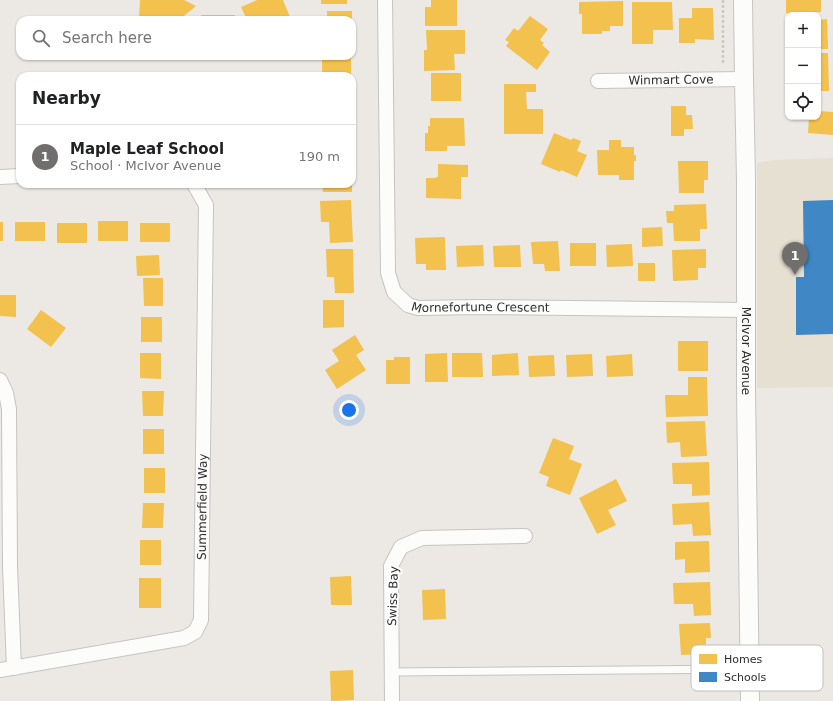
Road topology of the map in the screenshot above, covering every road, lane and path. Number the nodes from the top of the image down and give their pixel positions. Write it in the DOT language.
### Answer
graph roads {
  1 [pos="385,0"];
  2 [pos="723,0"];
  3 [pos="743,0"];
  4 [pos="744,79"];
  5 [pos="724,80"];
  6 [pos="598,81"];
  7 [pos="0,176"];
  8 [pos="16,176"];
  9 [pos="196,188"];
  10 [pos="745,310"];
  11 [pos="0,380"];
  12 [pos="525,536"];
  13 [pos="750,645"];
  14 [pos="7,669"];
  15 [pos="691,669"];
  16 [pos="392,672"];
  17 [pos="392,701"];
  1 -- 10 [label="street, Mornefortune Crescent"];
  2 -- 5 [label="path"];
  3 -- 4 [label="street, McIvor Avenue"];
  4 -- 5 [label="street, Winmart Cove"];
  4 -- 10 [label="street, McIvor Avenue"];
  5 -- 6 [label="street, Winmart Cove"];
  7 -- 8 [label="street"];
  9 -- 14 [label="street, Summerfield Way"];
  10 -- 13 [label="street, McIvor Avenue"];
  11 -- 14 [label="street"];
  12 -- 16 [label="street, Swiss Bay"];
  15 -- 16 [label="lane"];
  16 -- 17 [label="street, Swiss Bay"];
}
